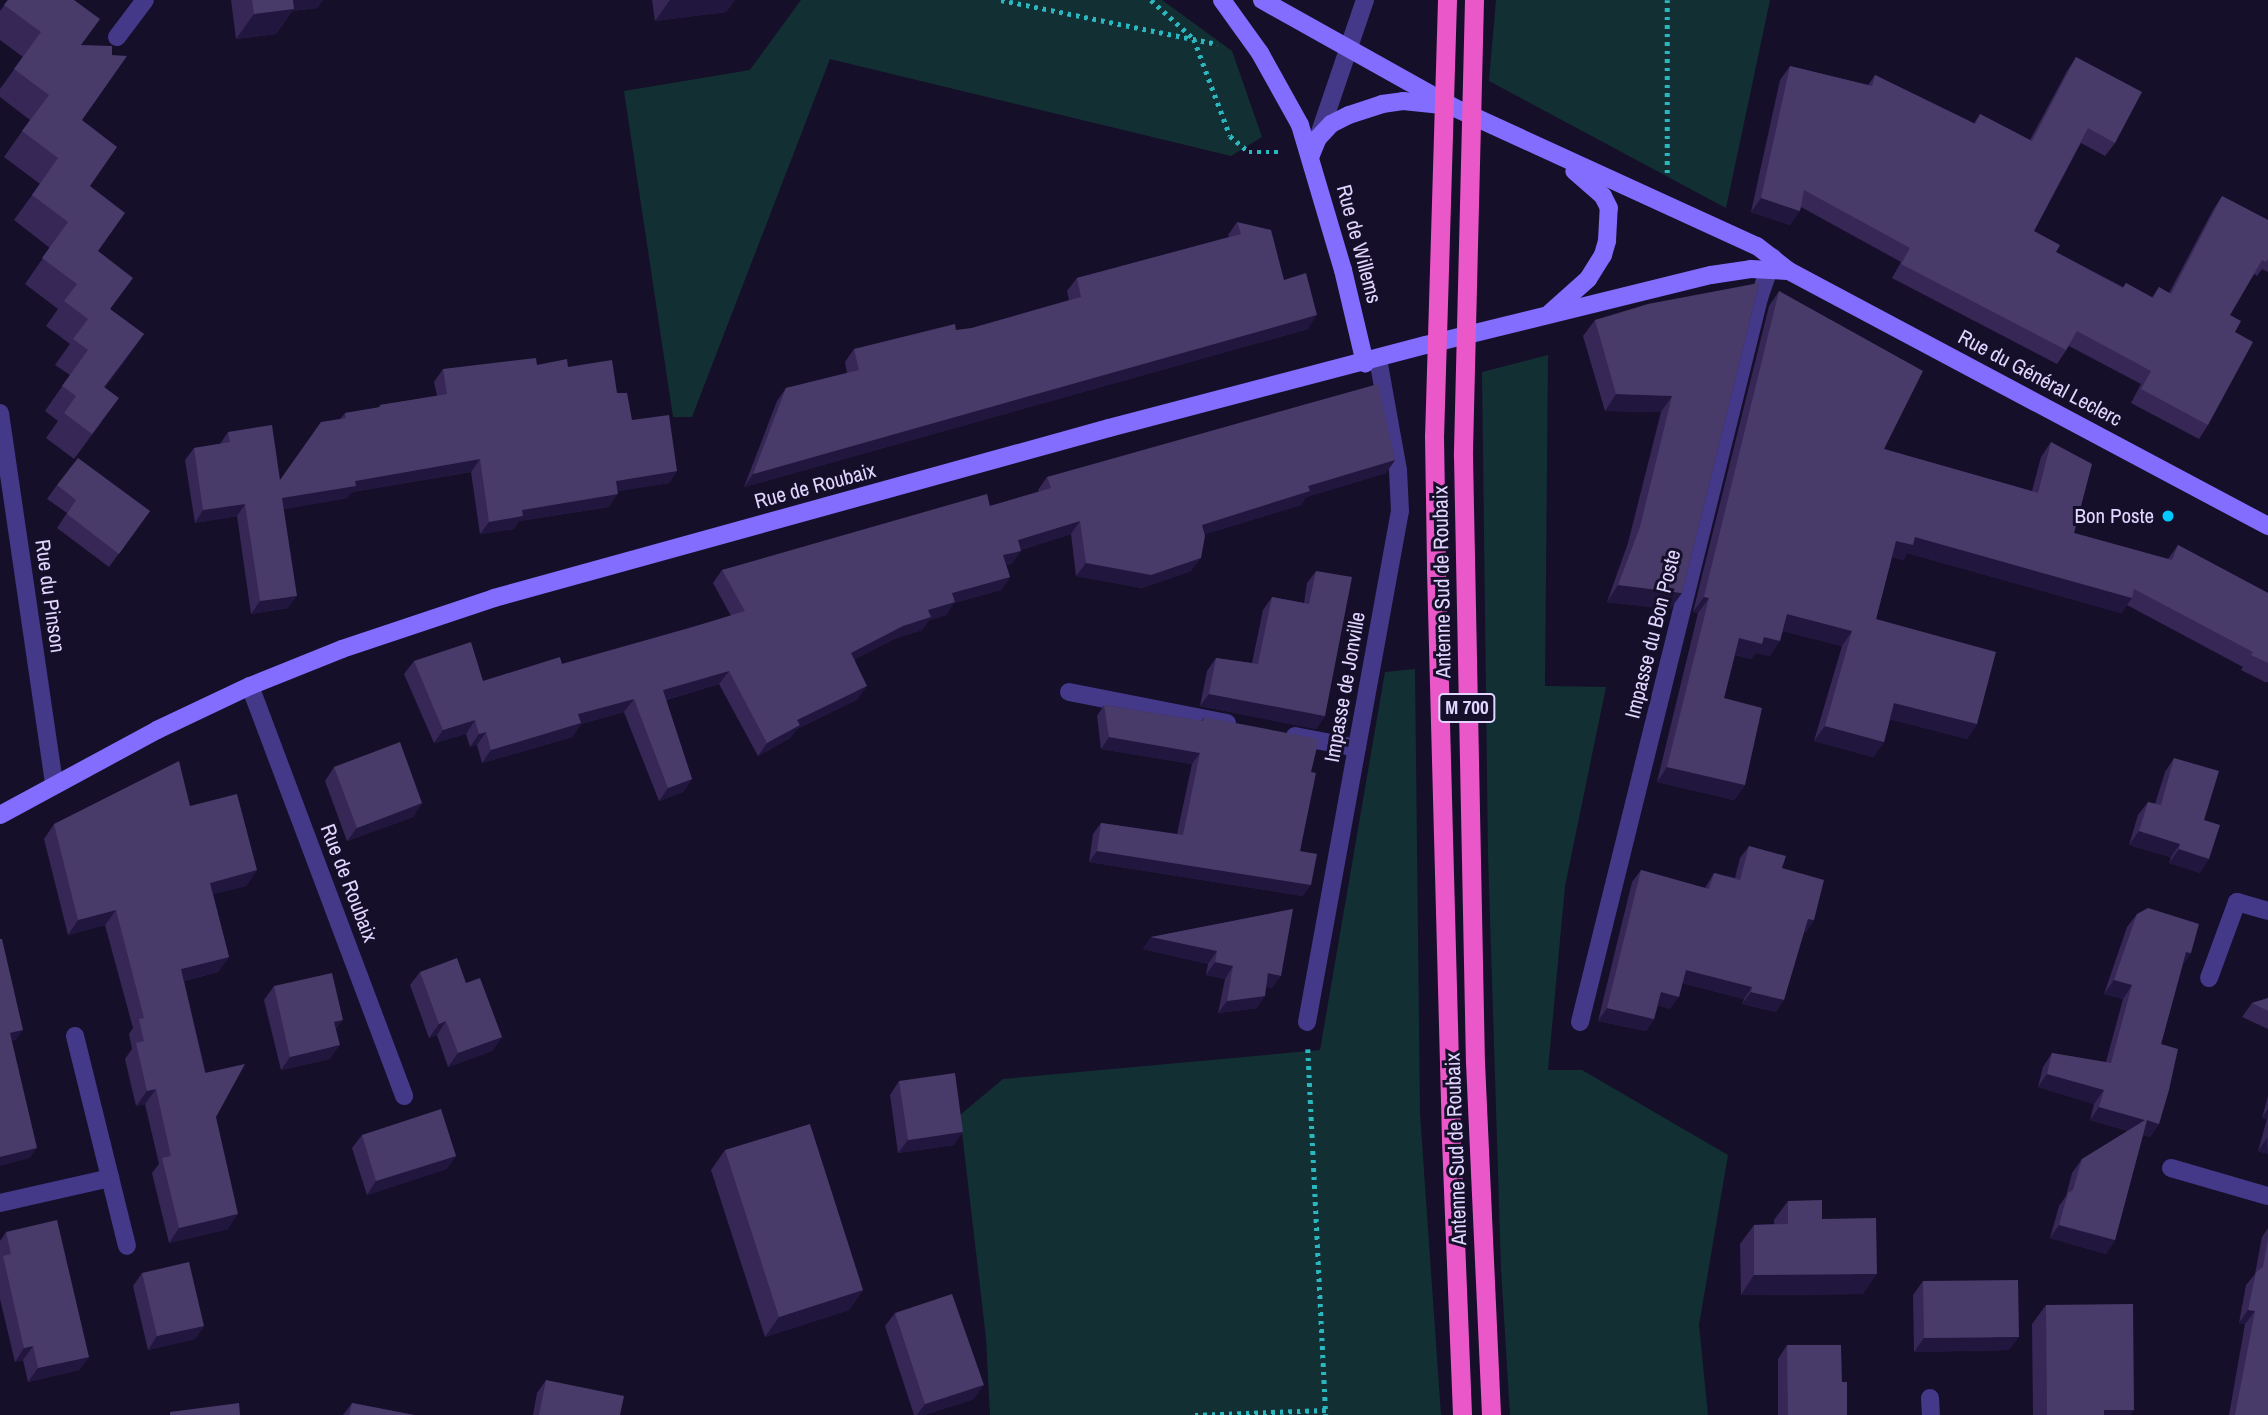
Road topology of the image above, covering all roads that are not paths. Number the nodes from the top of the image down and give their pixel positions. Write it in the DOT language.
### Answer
graph roads {
  1 [pos="145,0"];
  2 [pos="1222,0"];
  3 [pos="1262,0"];
  4 [pos="1365,0"];
  5 [pos="1447,0"];
  6 [pos="1474,0"];
  7 [pos="117,37"];
  8 [pos="1348,50"];
  9 [pos="1455,108"];
  10 [pos="1314,147"];
  11 [pos="1552,154"];
  12 [pos="1771,264"];
  13 [pos="1790,271"];
  14 [pos="1545,317"];
  15 [pos="1372,361"];
  16 [pos="0,413"];
  17 [pos="2268,526"];
  18 [pos="250,686"];
  19 [pos="1069,692"];
  20 [pos="1247,726"];
  21 [pos="1275,732"];
  22 [pos="1357,747"];
  23 [pos="54,785"];
  24 [pos="0,815"];
  25 [pos="2268,911"];
  26 [pos="2208,978"];
  27 [pos="1307,1022"];
  28 [pos="1580,1023"];
  29 [pos="75,1036"];
  30 [pos="404,1096"];
  31 [pos="2171,1168"];
  32 [pos="110,1178"];
  33 [pos="2268,1196"];
  34 [pos="0,1203"];
  35 [pos="127,1246"];
  36 [pos="1462,1415"];
  37 [pos="1491,1415"];
  1 -- 7 [label="street"];
  2 -- 10 [label="main road, Rue de Willems"];
  3 -- 8 [label="main road"];
  4 -- 8 [label="street"];
  5 -- 36 [label="highway, Antenne Sud de Roubaix / M 700"];
  6 -- 37 [label="highway, Antenne Sud de Roubaix / M 700"];
  8 -- 9 [label="main road"];
  8 -- 10 [label="street"];
  9 -- 10 [label="main road"];
  9 -- 11 [label="main road"];
  10 -- 15 [label="main road, Rue de Willems"];
  11 -- 12 [label="main road"];
  11 -- 14 [label="main road"];
  12 -- 13 [label="main road, Rue de Roubaix"];
  12 -- 14 [label="main road, Rue de Roubaix"];
  12 -- 28 [label="street, Impasse du Bon Poste"];
  13 -- 17 [label="main road, Rue du Général Leclerc"];
  14 -- 15 [label="main road, Rue de Roubaix"];
  15 -- 18 [label="main road, Rue de Roubaix"];
  15 -- 22 [label="street, Impasse de Jonville"];
  16 -- 23 [label="street, Rue du Pinson"];
  18 -- 23 [label="main road, Rue de Roubaix"];
  18 -- 30 [label="street, Rue de Roubaix"];
  19 -- 20 [label="street"];
  21 -- 22 [label="street"];
  22 -- 27 [label="street, Impasse de Jonville"];
  23 -- 24 [label="main road, Rue de Roubaix"];
  25 -- 26 [label="street"];
  29 -- 32 [label="street"];
  31 -- 33 [label="street"];
  32 -- 34 [label="street"];
  32 -- 35 [label="street"];
}
